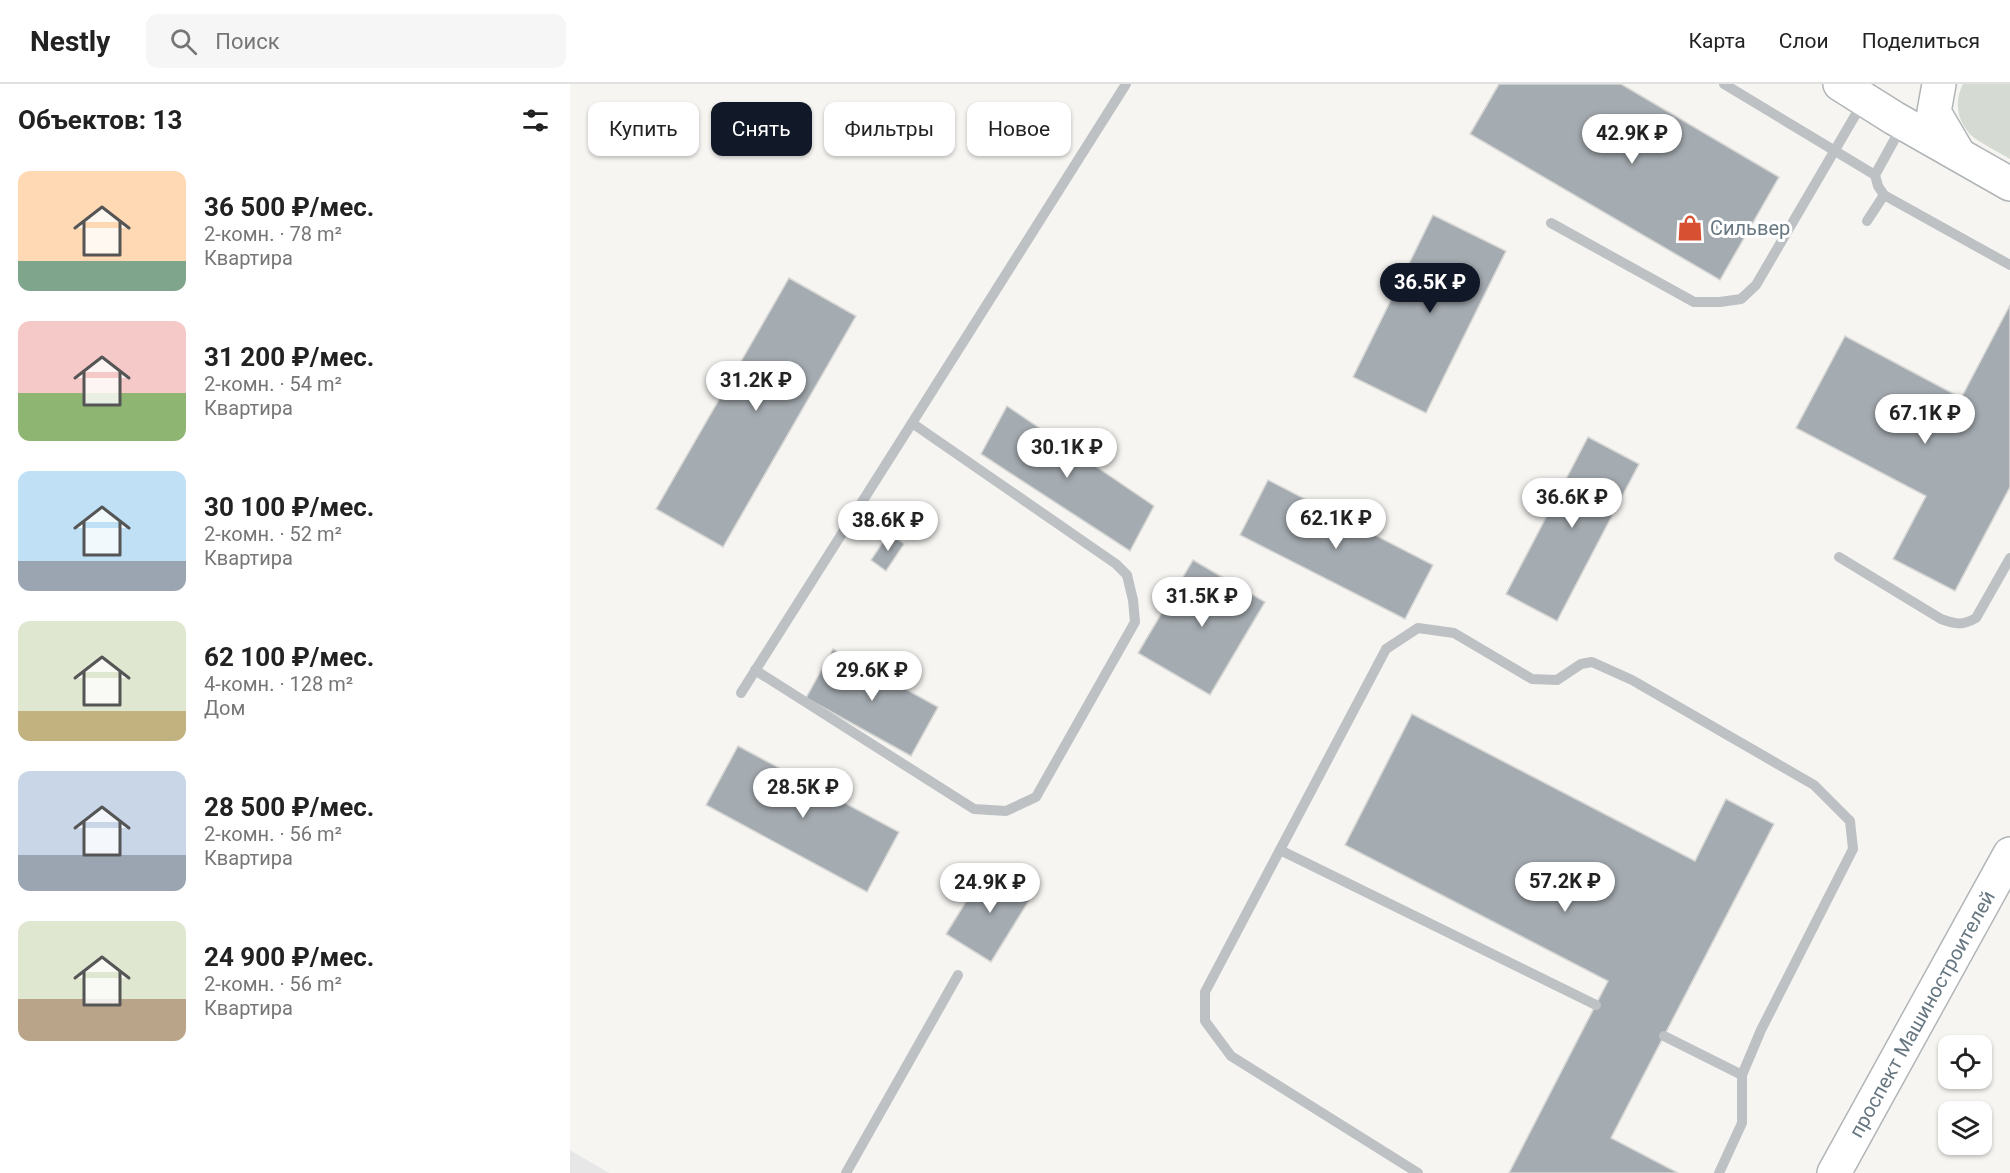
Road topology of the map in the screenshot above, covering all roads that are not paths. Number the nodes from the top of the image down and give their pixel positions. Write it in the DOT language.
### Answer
graph roads {
  1 [pos="1126,84"];
  2 [pos="1724,84"];
  3 [pos="1939,84"];
  4 [pos="1852,91"];
  5 [pos="1904,123"];
  6 [pos="1834,150"];
  7 [pos="1959,155"];
  8 [pos="1875,175"];
  9 [pos="2010,184"];
  10 [pos="1884,195"];
  11 [pos="1867,222"];
  12 [pos="1551,223"];
  13 [pos="2010,265"];
  14 [pos="912,423"];
  15 [pos="1839,557"];
  16 [pos="2010,558"];
  17 [pos="755,670"];
  18 [pos="741,693"];
  19 [pos="1280,850"];
  20 [pos="2010,855"];
  21 [pos="958,975"];
  22 [pos="1596,1005"];
  23 [pos="1664,1036"];
  24 [pos="1742,1076"];
  25 [pos="846,1173"];
  26 [pos="1418,1173"];
  27 [pos="1719,1173"];
  28 [pos="1834,1173"];
  1 -- 14 [label="lane"];
  2 -- 6 [label="lane"];
  3 -- 7 [label="main road"];
  4 -- 5 [label="main road"];
  4 -- 6 [label="lane"];
  5 -- 7 [label="main road"];
  5 -- 8 [label="lane"];
  6 -- 8 [label="lane"];
  6 -- 12 [label="lane"];
  7 -- 9 [label="main road"];
  8 -- 10 [label="lane"];
  10 -- 11 [label="lane"];
  10 -- 13 [label="lane"];
  14 -- 17 [label="lane"];
  14 -- 17 [label="lane"];
  15 -- 16 [label="lane"];
  17 -- 18 [label="lane"];
  19 -- 22 [label="lane"];
  19 -- 24 [label="lane"];
  19 -- 26 [label="lane"];
  20 -- 28 [label="main road, проспект Машиностроителей"];
  21 -- 25 [label="lane"];
  23 -- 24 [label="lane"];
  24 -- 27 [label="lane"];
}
